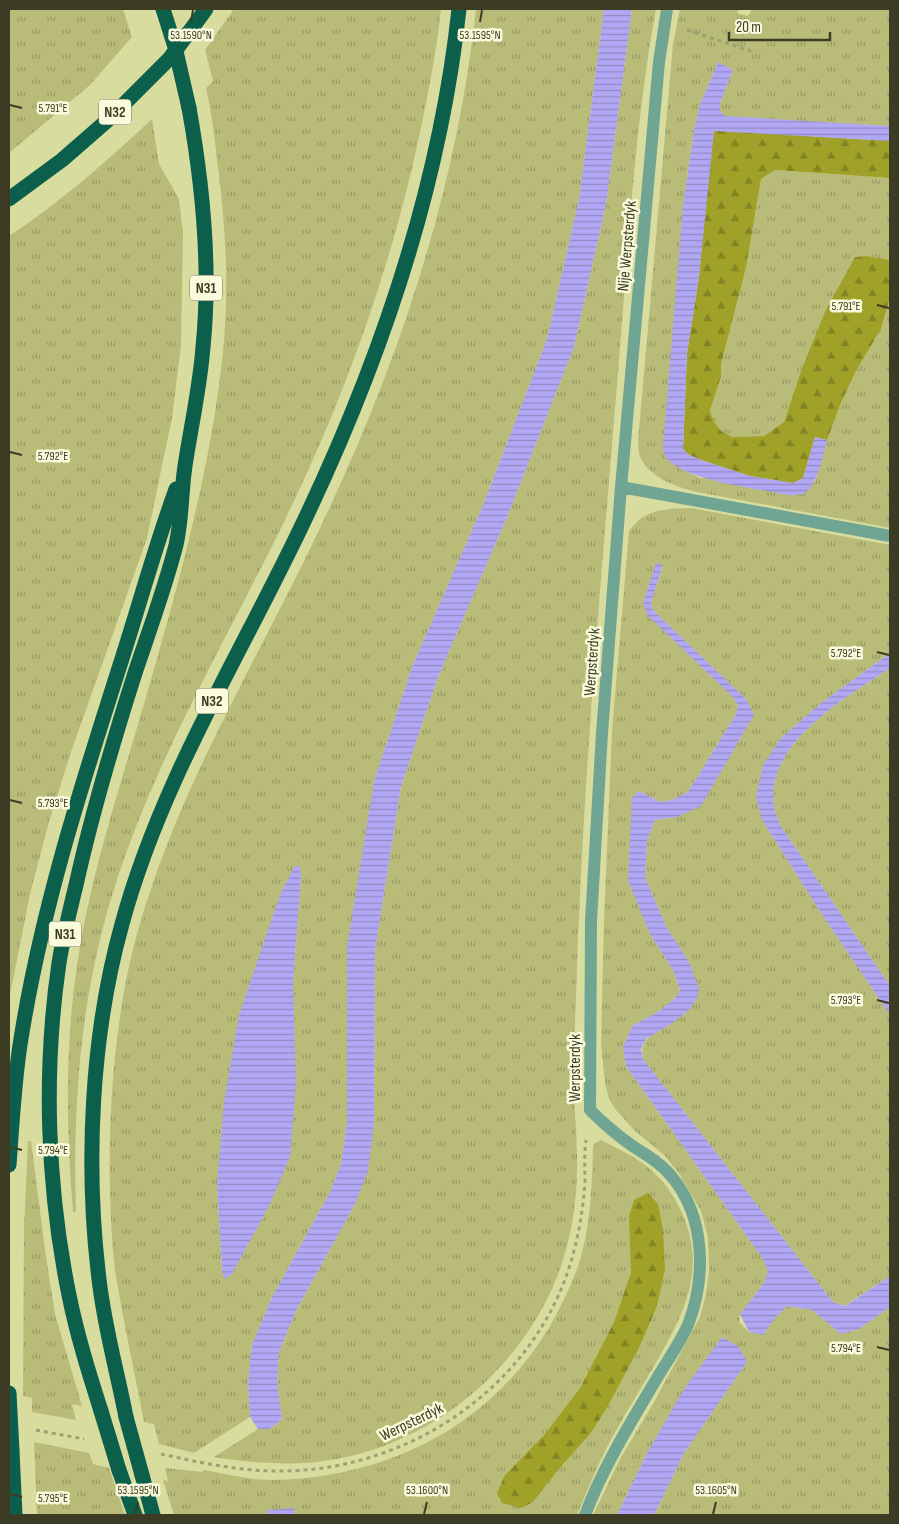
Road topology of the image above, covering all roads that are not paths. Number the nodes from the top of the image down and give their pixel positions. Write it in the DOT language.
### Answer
graph roads {
  1 [pos="163,9"];
  2 [pos="206,9"];
  3 [pos="458,9"];
  4 [pos="667,9"];
  5 [pos="9,200"];
  6 [pos="184,467"];
  7 [pos="621,487"];
  8 [pos="890,536"];
  9 [pos="9,1165"];
  10 [pos="9,1382"];
  11 [pos="9,1394"];
  12 [pos="15,1515"];
  13 [pos="135,1515"];
  14 [pos="153,1515"];
  15 [pos="585,1515"];
  1 -- 6 [label="highway, N31, bridge"];
  2 -- 5 [label="highway, N32"];
  3 -- 14 [label="highway, N32, bridge"];
  4 -- 7 [label="lane, Nije Werpsterdyk"];
  6 -- 9 [label="highway, N31"];
  6 -- 13 [label="highway, N31, bridge"];
  7 -- 8 [label="lane"];
  7 -- 15 [label="lane, Werpsterdyk"];
  10 -- 11 [label="highway"];
  11 -- 12 [label="highway, bridge"];
}
